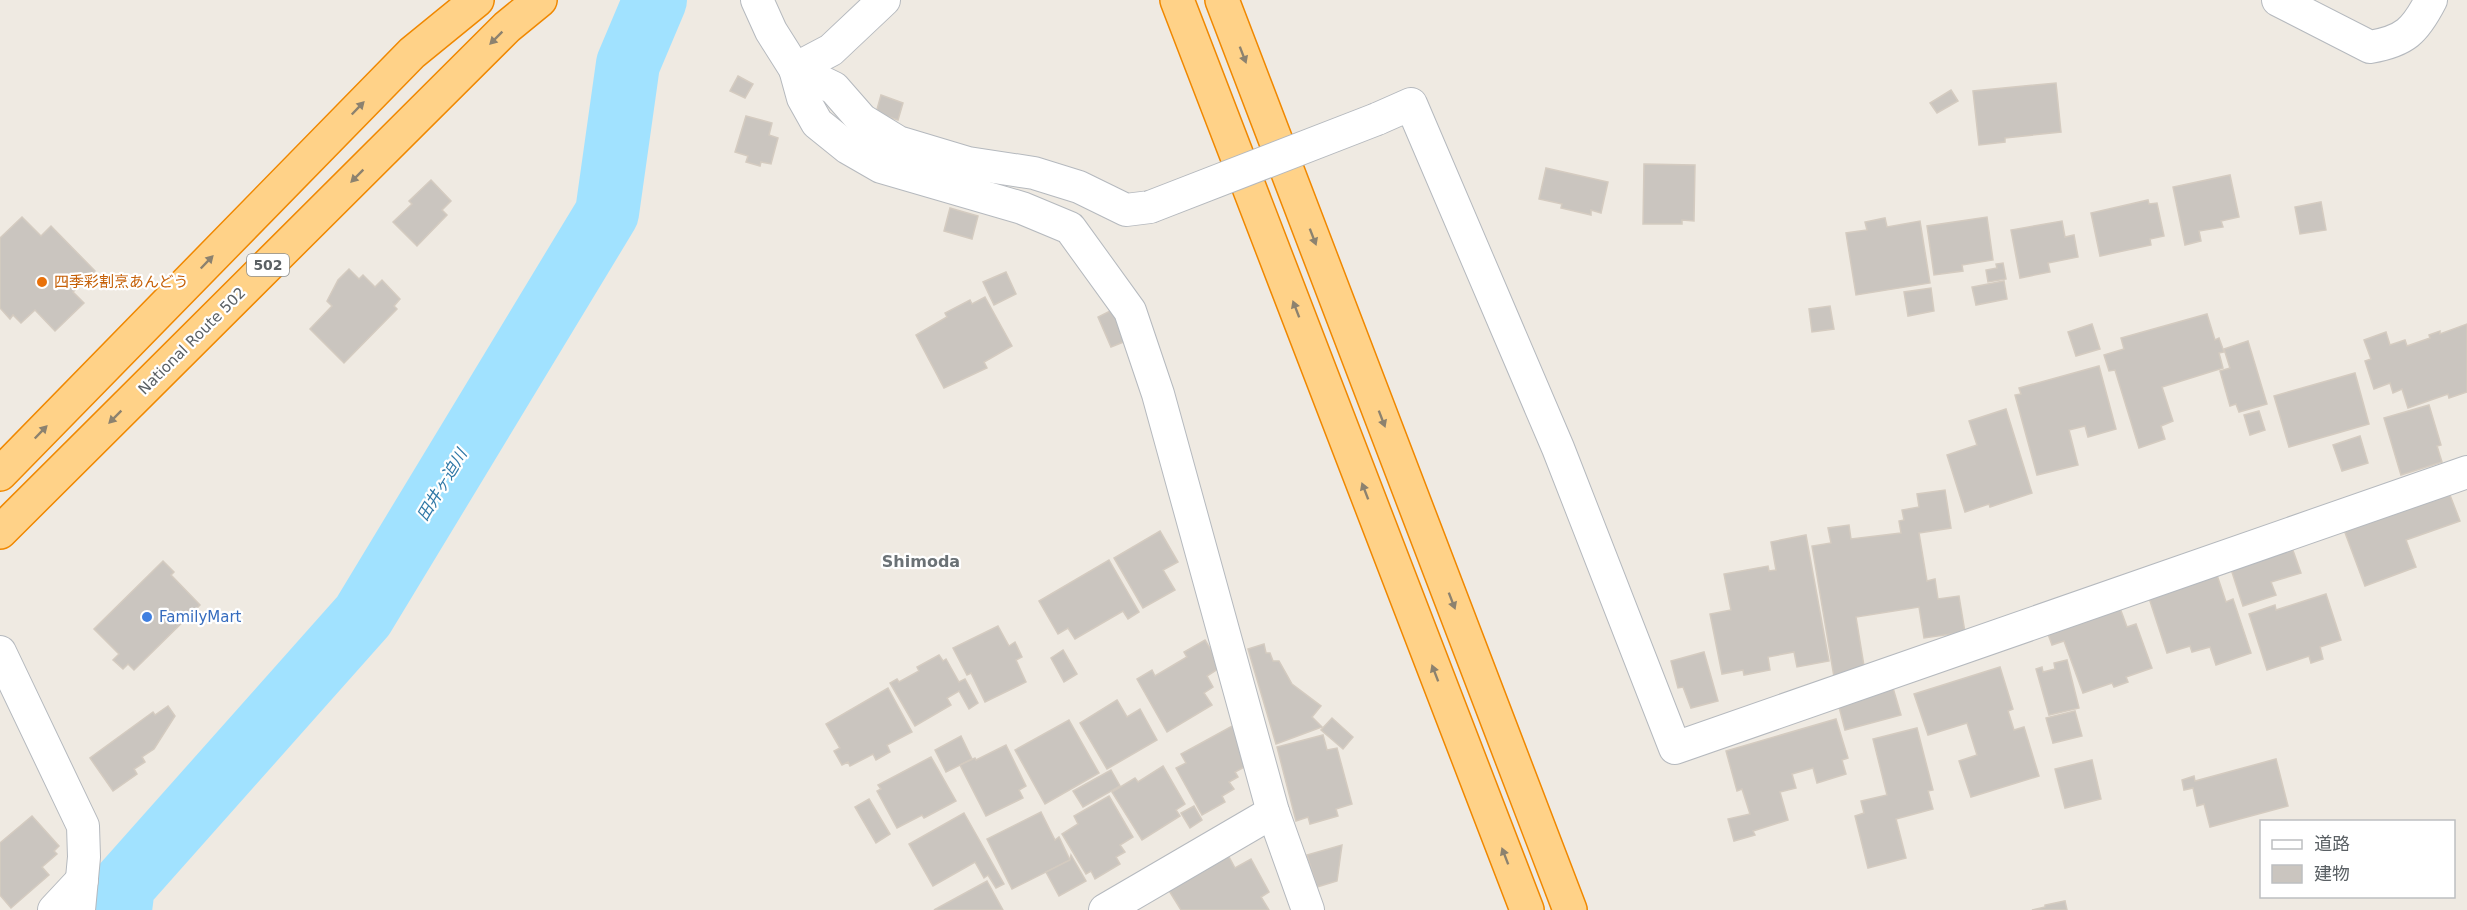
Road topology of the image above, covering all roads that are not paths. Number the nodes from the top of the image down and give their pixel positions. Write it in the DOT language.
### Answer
graph roads {
  1 [pos="477,0"];
  2 [pos="540,0"];
  3 [pos="758,0"];
  4 [pos="884,0"];
  5 [pos="1177,0"];
  6 [pos="1222,0"];
  7 [pos="2278,0"];
  8 [pos="2431,0"];
  9 [pos="795,69"];
  10 [pos="2467,472"];
  11 [pos="0,474"];
  12 [pos="0,532"];
  13 [pos="0,652"];
  14 [pos="1273,812"];
  15 [pos="81,895"];
  16 [pos="54,910"];
  17 [pos="1104,910"];
  18 [pos="1308,910"];
  19 [pos="1527,910"];
  20 [pos="1570,910"];
  11 -- 1 [label="highway, one-way"];
  2 -- 12 [label="highway, National Route 502 / 502, one-way"];
  3 -- 9 [label="street"];
  4 -- 9 [label="street"];
  19 -- 5 [label="highway, one-way"];
  6 -- 20 [label="highway, one-way"];
  7 -- 8 [label="street"];
  9 -- 10 [label="street, bridge"];
  9 -- 14 [label="street"];
  13 -- 15 [label="street"];
  14 -- 17 [label="street"];
  14 -- 18 [label="street"];
  15 -- 16 [label="street"];
}
